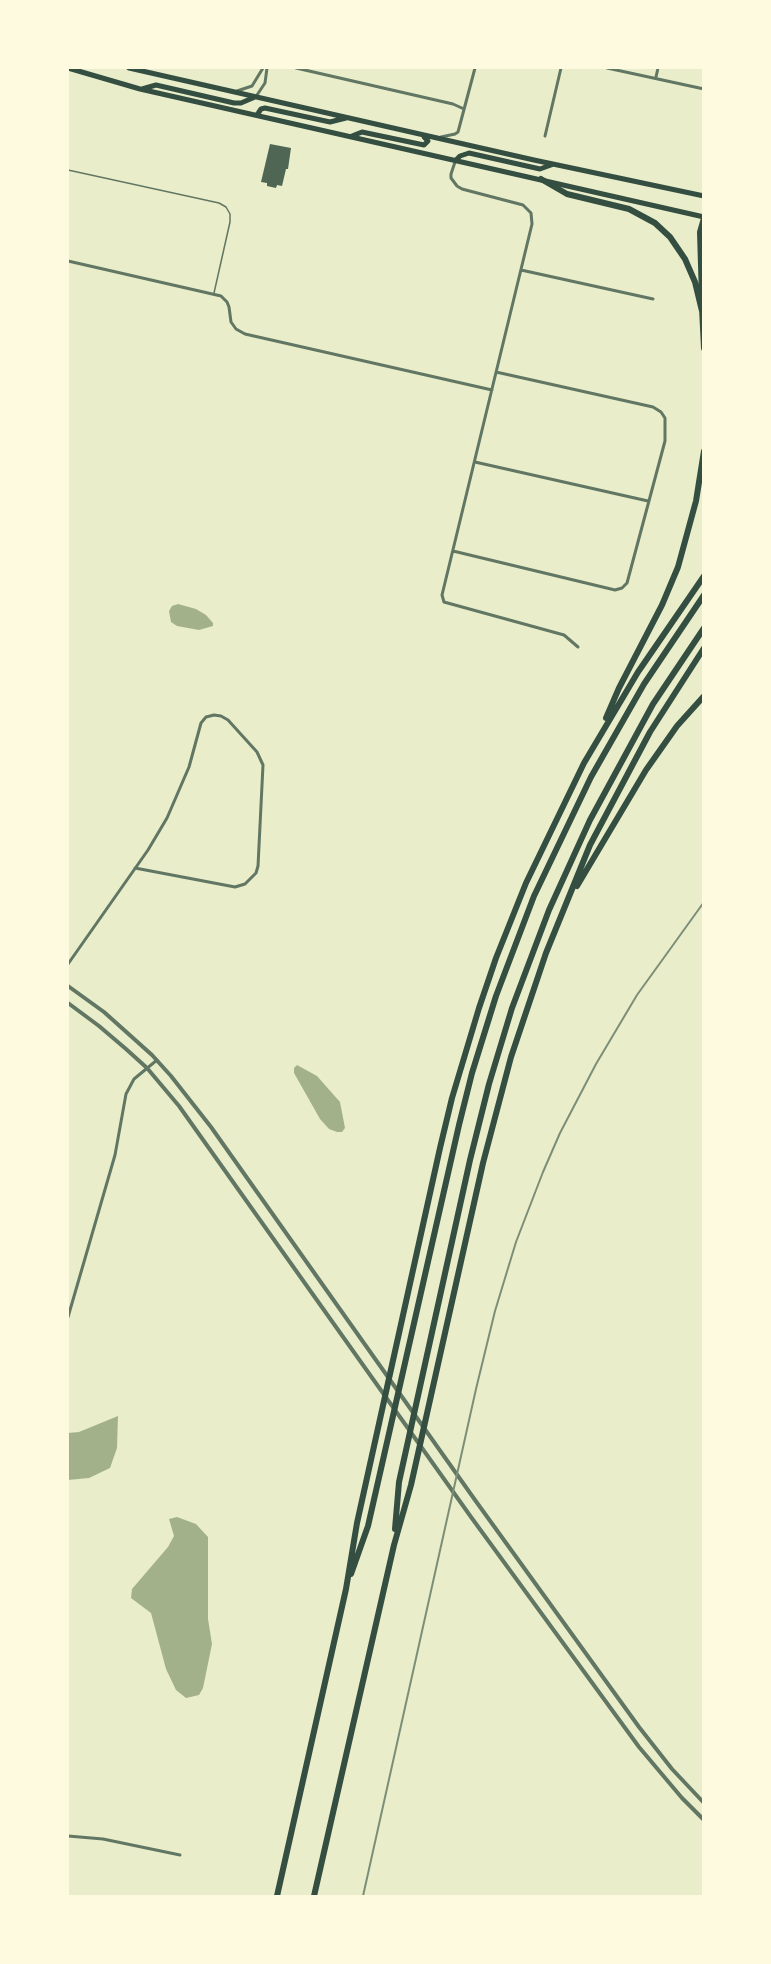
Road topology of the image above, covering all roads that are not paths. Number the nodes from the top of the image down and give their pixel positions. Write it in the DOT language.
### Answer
graph roads {
  1 [pos="68,68"];
  2 [pos="129,68"];
  3 [pos="265,68"];
  4 [pos="296,68"];
  5 [pos="475,68"];
  6 [pos="561,68"];
  7 [pos="607,68"];
  8 [pos="658,68"];
  9 [pos="656,78"];
  10 [pos="140,89"];
  11 [pos="704,89"];
  12 [pos="232,92"];
  13 [pos="255,97"];
  14 [pos="464,109"];
  15 [pos="257,115"];
  16 [pos="348,117"];
  17 [pos="418,134"];
  18 [pos="545,136"];
  19 [pos="350,137"];
  20 [pos="436,137"];
  21 [pos="456,160"];
  22 [pos="553,164"];
  23 [pos="68,170"];
  24 [pos="541,179"];
  25 [pos="704,196"];
  26 [pos="704,217"];
  27 [pos="68,261"];
  28 [pos="521,270"];
  29 [pos="214,294"];
  30 [pos="652,299"];
  31 [pos="702,311"];
  32 [pos="704,348"];
  33 [pos="496,372"];
  34 [pos="492,390"];
  35 [pos="704,451"];
  36 [pos="474,462"];
  37 [pos="648,501"];
  38 [pos="453,551"];
  39 [pos="704,576"];
  40 [pos="704,595"];
  41 [pos="704,628"];
  42 [pos="578,647"];
  43 [pos="704,648"];
  44 [pos="704,696"];
  45 [pos="596,740"];
  46 [pos="135,868"];
  47 [pos="567,902"];
  48 [pos="68,964"];
  49 [pos="68,986"];
  50 [pos="68,1003"];
  51 [pos="157,1060"];
  52 [pos="147,1068"];
  53 [pos="68,1317"];
  54 [pos="394,1545"];
  55 [pos="346,1589"];
  56 [pos="704,1803"];
  57 [pos="704,1820"];
  58 [pos="68,1836"];
  59 [pos="180,1855"];
  60 [pos="277,1896"];
  61 [pos="314,1896"];
  1 -- 10 [label="main road"];
  2 -- 12 [label="main road"];
  3 -- 12 [label="street"];
  3 -- 13 [label="street"];
  4 -- 14 [label="street"];
  5 -- 14 [label="street"];
  6 -- 18 [label="street"];
  7 -- 9 [label="street"];
  8 -- 9 [label="street"];
  9 -- 11 [label="street"];
  10 -- 13 [label="main road"];
  10 -- 15 [label="main road"];
  12 -- 13 [label="main road"];
  13 -- 16 [label="main road"];
  14 -- 20 [label="street"];
  15 -- 16 [label="main road"];
  15 -- 19 [label="main road"];
  16 -- 17 [label="main road"];
  17 -- 19 [label="main road"];
  17 -- 20 [label="main road"];
  19 -- 21 [label="main road"];
  20 -- 22 [label="main road"];
  21 -- 22 [label="main road"];
  21 -- 24 [label="main road"];
  21 -- 28 [label="street"];
  22 -- 25 [label="main road"];
  23 -- 29 [label="lane"];
  24 -- 26 [label="main road"];
  24 -- 31 [label="highway"];
  26 -- 31 [label="highway"];
  27 -- 29 [label="street"];
  28 -- 30 [label="street"];
  28 -- 33 [label="street"];
  29 -- 34 [label="street"];
  31 -- 32 [label="highway"];
  33 -- 34 [label="street"];
  33 -- 37 [label="street"];
  34 -- 36 [label="street"];
  35 -- 45 [label="highway"];
  36 -- 37 [label="street"];
  36 -- 38 [label="street"];
  37 -- 38 [label="street"];
  38 -- 42 [label="street"];
  39 -- 45 [label="highway"];
  40 -- 55 [label="highway"];
  41 -- 54 [label="highway"];
  43 -- 47 [label="highway"];
  44 -- 47 [label="highway"];
  45 -- 55 [label="highway"];
  46 -- 46 [label="street"];
  46 -- 48 [label="street"];
  47 -- 54 [label="highway"];
  49 -- 51 [label="street"];
  50 -- 52 [label="street"];
  51 -- 52 [label="street"];
  51 -- 56 [label="street"];
  52 -- 53 [label="street"];
  52 -- 57 [label="street"];
  54 -- 61 [label="highway"];
  55 -- 60 [label="highway"];
  58 -- 59 [label="street"];
}
